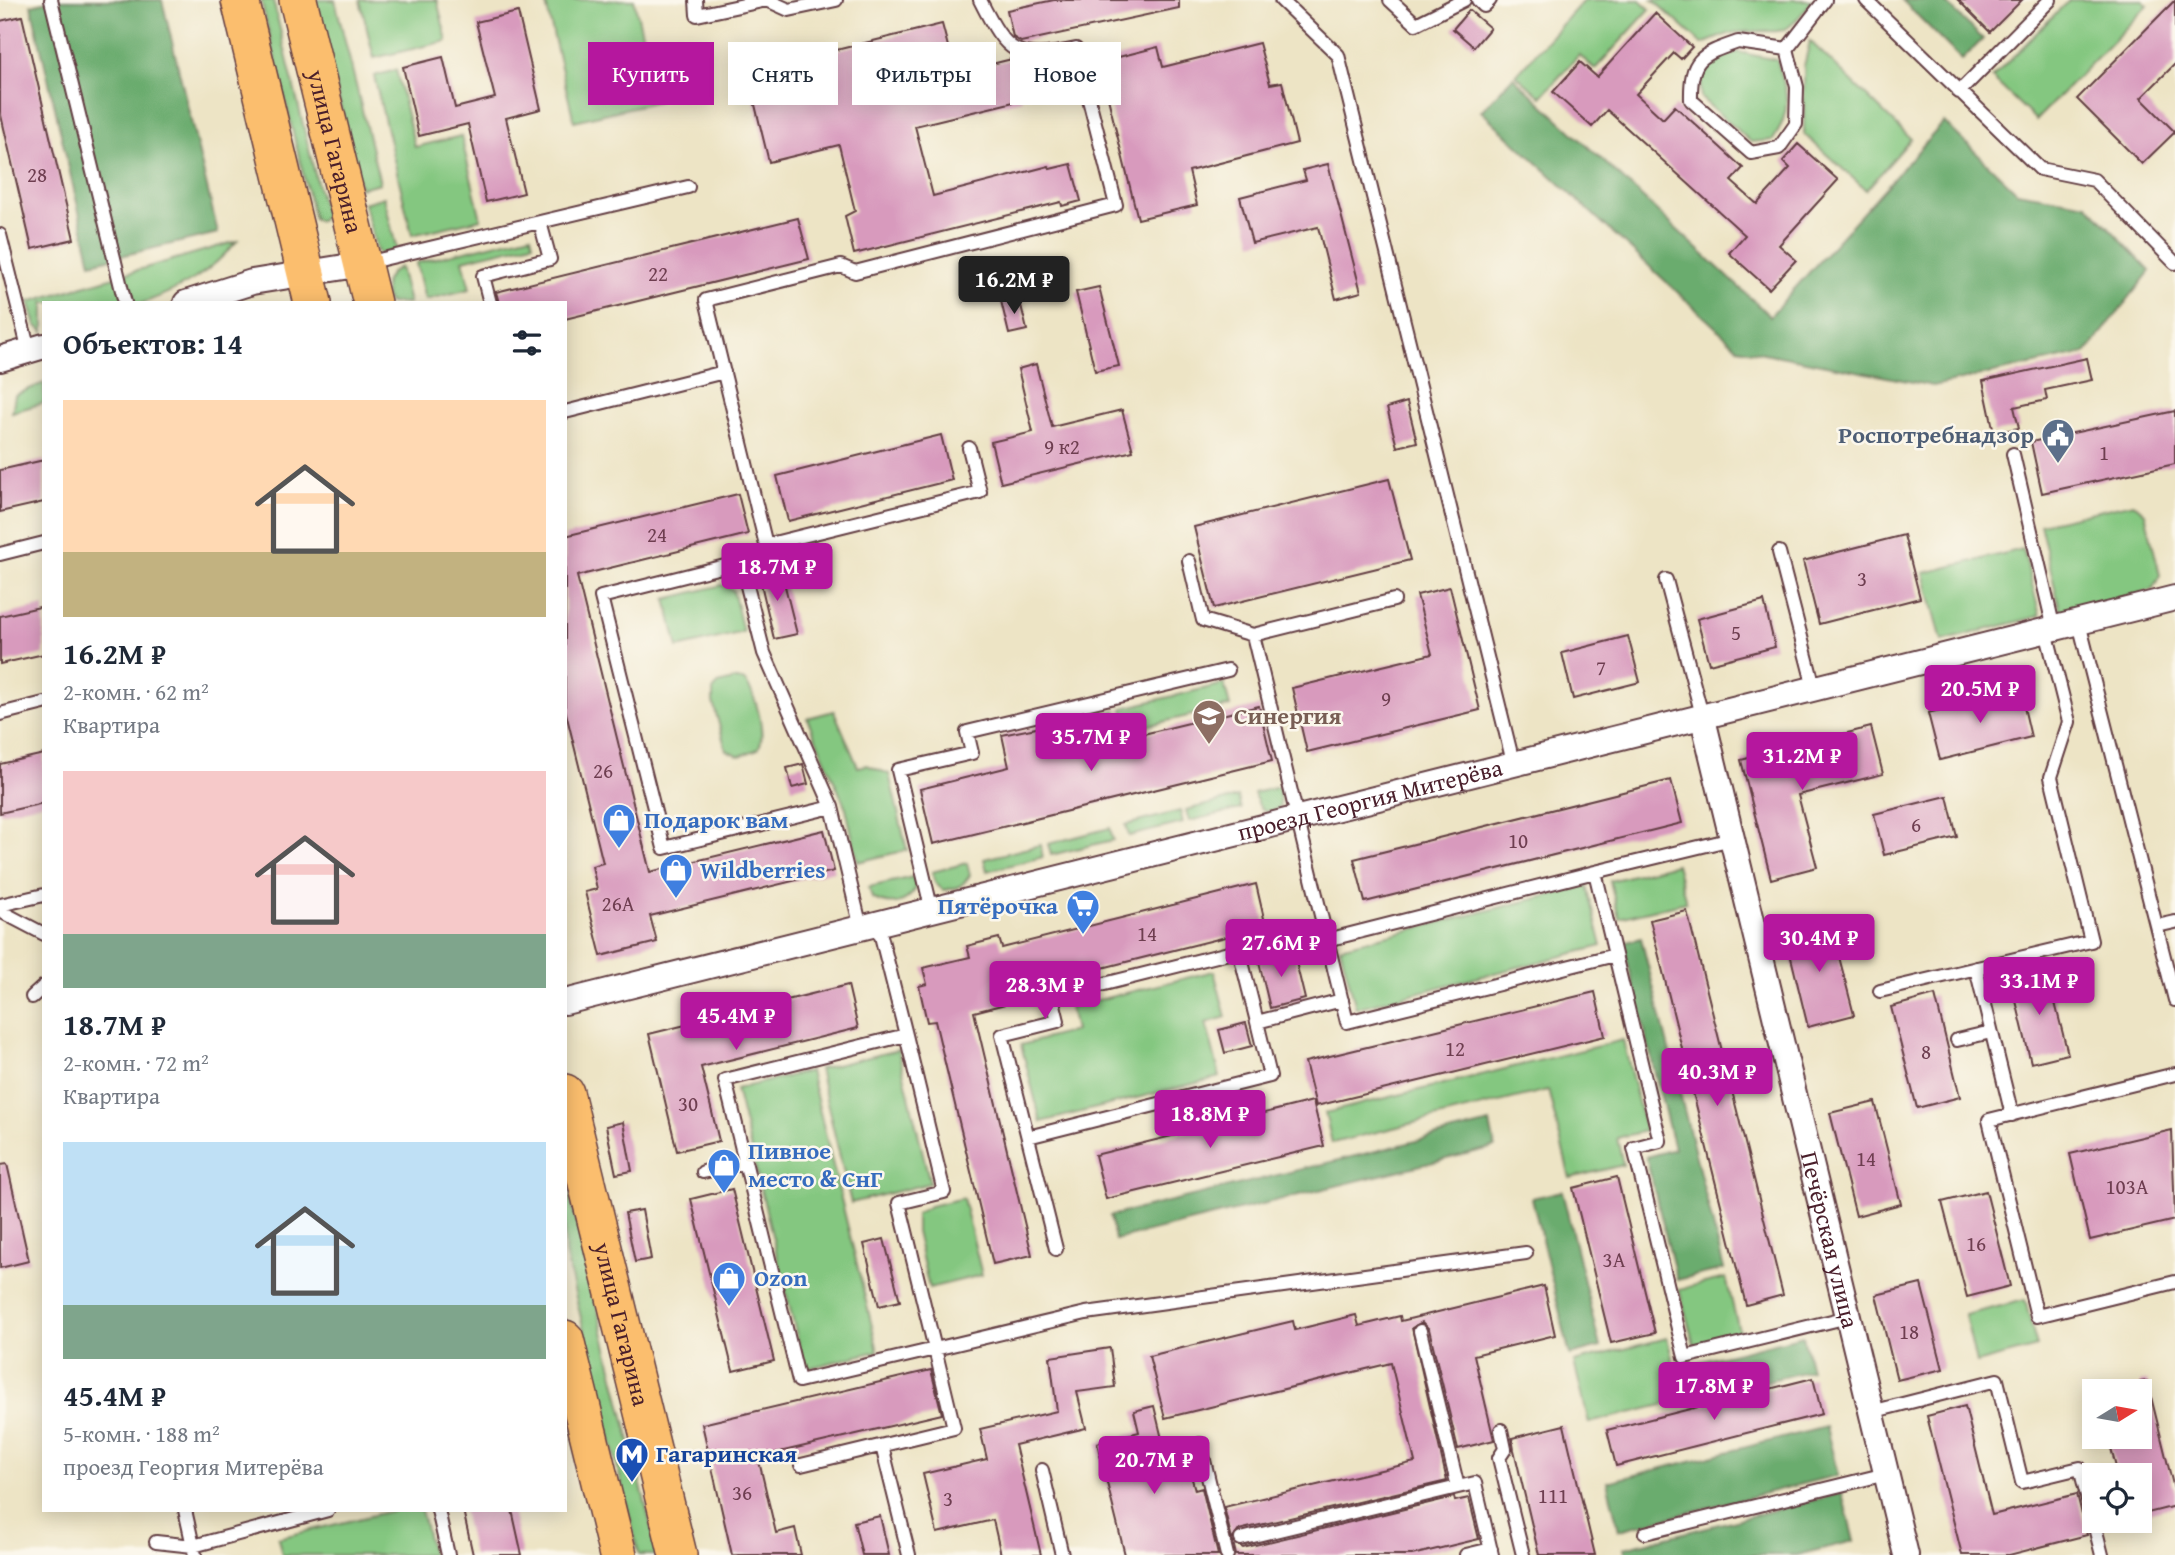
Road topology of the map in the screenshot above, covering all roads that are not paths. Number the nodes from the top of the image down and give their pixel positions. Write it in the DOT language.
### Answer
graph roads {
  1 [pos="51,0"];
  2 [pos="240,0"];
  3 [pos="298,0"];
  4 [pos="696,0"];
  5 [pos="767,0"];
  6 [pos="836,0"];
  7 [pos="980,0"];
  8 [pos="1281,0"];
  9 [pos="1390,0"];
  10 [pos="1464,0"];
  11 [pos="1478,0"];
  12 [pos="1490,0"];
  13 [pos="1825,0"];
  14 [pos="1866,0"];
  15 [pos="2050,0"];
  16 [pos="1787,48"];
  17 [pos="1959,92"];
  18 [pos="688,187"];
  19 [pos="540,222"];
  20 [pos="0,235"];
  21 [pos="2175,263"];
  22 [pos="363,264"];
  23 [pos="310,287"];
  24 [pos="125,301"];
  25 [pos="192,301"];
  26 [pos="372,301"];
  27 [pos="489,301"];
  28 [pos="36,348"];
  29 [pos="0,359"];
  30 [pos="724,372"];
  31 [pos="567,411"];
  32 [pos="969,448"];
  33 [pos="2013,454"];
  34 [pos="42,544"];
  35 [pos="1779,552"];
  36 [pos="0,554"];
  37 [pos="1189,561"];
  38 [pos="1666,580"];
  39 [pos="2175,598"];
  40 [pos="1394,600"];
  41 [pos="2079,623"];
  42 [pos="2050,630"];
  43 [pos="1253,635"];
  44 [pos="1228,670"];
  45 [pos="1815,691"];
  46 [pos="42,704"];
  47 [pos="0,714"];
  48 [pos="1703,719"];
  49 [pos="1514,766"];
  50 [pos="832,807"];
  51 [pos="1298,820"];
  52 [pos="1732,839"];
  53 [pos="1595,872"];
  54 [pos="42,895"];
  55 [pos="0,905"];
  56 [pos="0,911"];
  57 [pos="932,911"];
  58 [pos="2175,922"];
  59 [pos="869,926"];
  60 [pos="2157,926"];
  61 [pos="42,933"];
  62 [pos="1326,934"];
  63 [pos="1239,950"];
  64 [pos="1615,954"];
  65 [pos="1976,968"];
  66 [pos="42,988"];
  67 [pos="1880,991"];
  68 [pos="32,997"];
  69 [pos="1342,1000"];
  70 [pos="2175,1000"];
  71 [pos="567,1002"];
  72 [pos="1257,1022"];
  73 [pos="1991,1032"];
  74 [pos="906,1035"];
  75 [pos="1957,1040"];
  76 [pos="2175,1074"];
  77 [pos="567,1101"];
  78 [pos="2011,1115"];
  79 [pos="1028,1137"];
  80 [pos="746,1163"];
  81 [pos="703,1172"];
  82 [pos="1056,1249"];
  83 [pos="1526,1253"];
  84 [pos="2175,1282"];
  85 [pos="1848,1317"];
  86 [pos="1420,1331"];
  87 [pos="567,1347"];
  88 [pos="935,1349"];
  89 [pos="1871,1412"];
  90 [pos="1501,1430"];
  91 [pos="1200,1444"];
  92 [pos="882,1446"];
  93 [pos="801,1465"];
  94 [pos="1042,1470"];
  95 [pos="1886,1474"];
  96 [pos="1458,1487"];
  97 [pos="185,1512"];
  98 [pos="321,1512"];
  99 [pos="438,1512"];
  100 [pos="1645,1533"];
  101 [pos="1241,1539"];
  102 [pos="156,1542"];
  103 [pos="194,1551"];
  104 [pos="1492,1552"];
  105 [pos="448,1555"];
  106 [pos="618,1555"];
  107 [pos="678,1555"];
  108 [pos="909,1555"];
  109 [pos="1062,1555"];
  110 [pos="1227,1555"];
  111 [pos="1466,1555"];
  112 [pos="1523,1555"];
  113 [pos="1906,1555"];
  114 [pos="2102,1555"];
  1 -- 24 [label="lane"];
  2 -- 23 [label="main road"];
  3 -- 22 [label="main road, улица Гагарина"];
  4 -- 5 [label="lane"];
  5 -- 6 [label="lane"];
  7 -- 30 [label="lane"];
  8 -- 49 [label="lane"];
  9 -- 10 [label="lane"];
  11 -- 12 [label="lane"];
  13 -- 16 [label="lane"];
  14 -- 17 [label="lane"];
  15 -- 17 [label="lane"];
  16 -- 16 [label="lane"];
  17 -- 21 [label="lane"];
  18 -- 19 [label="lane"];
  19 -- 22 [label="lane"];
  19 -- 27 [label="lane"];
  20 -- 28 [label="lane"];
  22 -- 23 [label="street"];
  22 -- 26 [label="main road, улица Гагарина"];
  23 -- 25 [label="street"];
  28 -- 29 [label="street"];
  30 -- 31 [label="lane"];
  30 -- 32 [label="lane"];
  33 -- 42 [label="lane"];
  34 -- 36 [label="lane"];
  35 -- 45 [label="lane"];
  37 -- 43 [label="lane"];
  38 -- 48 [label="lane"];
  39 -- 41 [label="street, проезд Георгия Митерёва"];
  40 -- 43 [label="lane"];
  41 -- 42 [label="street, проезд Георгия Митерёва"];
  41 -- 60 [label="lane"];
  42 -- 45 [label="street, проезд Георгия Митерёва"];
  42 -- 65 [label="lane"];
  43 -- 51 [label="lane"];
  44 -- 57 [label="lane"];
  45 -- 48 [label="street, проезд Георгия Митерёва"];
  46 -- 47 [label="lane"];
  48 -- 49 [label="street, проезд Георгия Митерёва"];
  48 -- 52 [label="street, Печёрская улица"];
  49 -- 51 [label="street, проезд Георгия Митерёва"];
  50 -- 50 [label="lane"];
  50 -- 59 [label="lane"];
  51 -- 57 [label="street, проезд Георгия Митерёва"];
  51 -- 62 [label="lane"];
  52 -- 53 [label="lane"];
  52 -- 85 [label="street, Печёрская улица"];
  53 -- 62 [label="lane"];
  53 -- 64 [label="lane"];
  54 -- 55 [label="lane"];
  56 -- 61 [label="lane"];
  57 -- 59 [label="street, проезд Георгия Митерёва"];
  58 -- 60 [label="lane"];
  59 -- 71 [label="street, проезд Георгия Митерёва"];
  59 -- 74 [label="lane"];
  60 -- 70 [label="lane"];
  62 -- 63 [label="lane"];
  62 -- 69 [label="lane"];
  63 -- 72 [label="lane"];
  63 -- 79 [label="lane"];
  64 -- 69 [label="lane"];
  64 -- 85 [label="lane"];
  65 -- 67 [label="lane"];
  65 -- 73 [label="lane"];
  66 -- 68 [label="lane"];
  69 -- 72 [label="lane"];
  72 -- 79 [label="lane"];
  73 -- 75 [label="lane"];
  73 -- 78 [label="lane"];
  74 -- 80 [label="lane"];
  74 -- 88 [label="lane"];
  76 -- 78 [label="lane"];
  77 -- 107 [label="main road, улица Гагарина"];
  78 -- 84 [label="lane"];
  79 -- 82 [label="lane"];
  80 -- 81 [label="lane"];
  80 -- 88 [label="lane"];
  83 -- 88 [label="lane"];
  85 -- 89 [label="street, Печёрская улица"];
  86 -- 96 [label="lane"];
  87 -- 106 [label="main road"];
  88 -- 92 [label="lane"];
  89 -- 95 [label="street, Печёрская улица"];
  89 -- 114 [label="lane"];
  90 -- 112 [label="lane"];
  91 -- 110 [label="lane"];
  92 -- 93 [label="lane"];
  92 -- 108 [label="lane"];
  94 -- 109 [label="lane"];
  95 -- 100 [label="lane"];
  95 -- 113 [label="street, Печёрская улица"];
  96 -- 101 [label="lane"];
  96 -- 104 [label="lane"];
  97 -- 103 [label="lane"];
  98 -- 103 [label="lane"];
  99 -- 105 [label="lane"];
  102 -- 103 [label="lane"];
  104 -- 111 [label="lane"];
}
